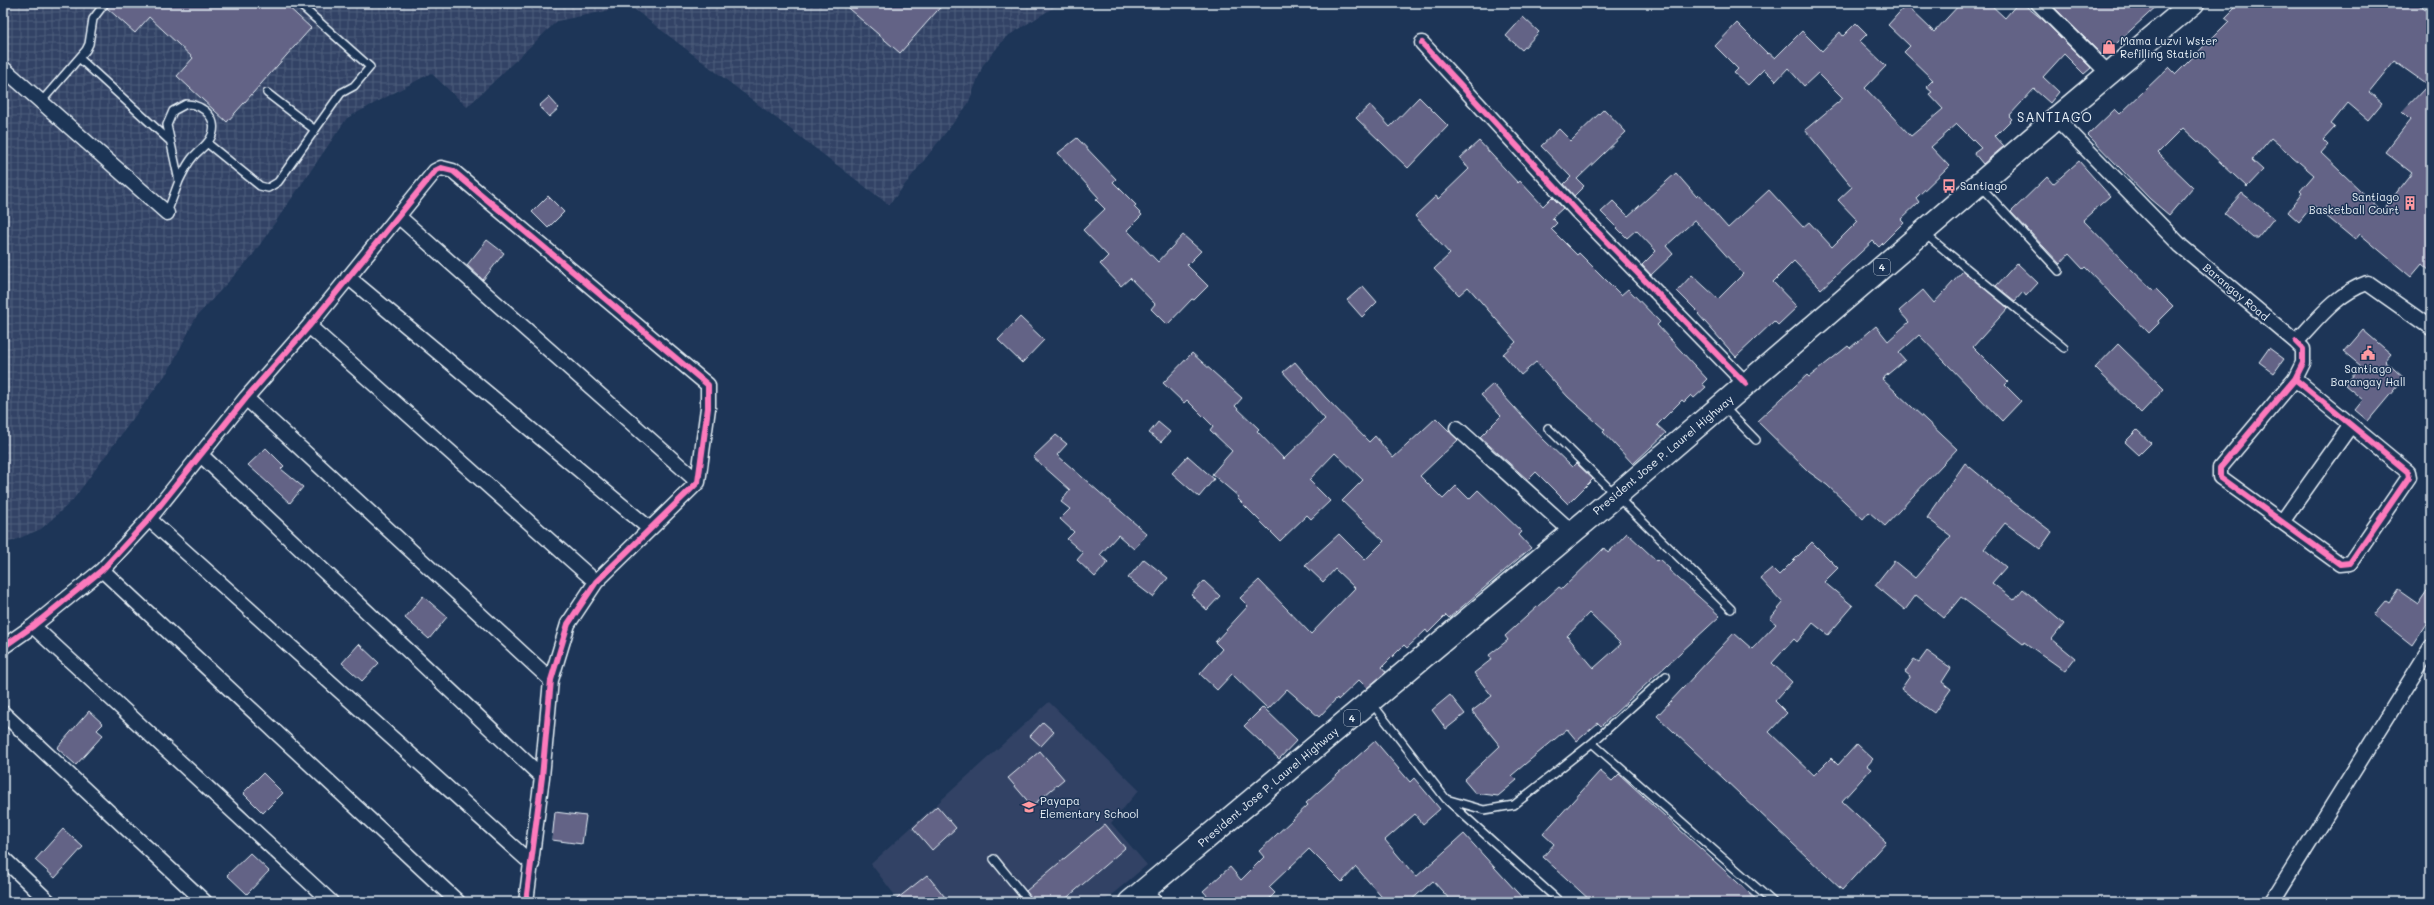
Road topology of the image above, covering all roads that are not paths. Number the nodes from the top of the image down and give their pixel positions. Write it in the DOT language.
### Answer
graph roads {
  1 [pos="105,3"];
  2 [pos="298,3"];
  3 [pos="2038,3"];
  4 [pos="2193,3"];
  5 [pos="1422,43"];
  6 [pos="79,58"];
  7 [pos="3,68"];
  8 [pos="2109,74"];
  9 [pos="267,93"];
  10 [pos="41,102"];
  11 [pos="2056,118"];
  12 [pos="315,130"];
  13 [pos="170,141"];
  14 [pos="207,143"];
  15 [pos="179,181"];
  16 [pos="1978,184"];
  17 [pos="167,213"];
  18 [pos="398,216"];
  19 [pos="1923,232"];
  20 [pos="2059,271"];
  21 [pos="348,277"];
  22 [pos="309,326"];
  23 [pos="2431,328"];
  24 [pos="2296,342"];
  25 [pos="2064,348"];
  26 [pos="2294,379"];
  27 [pos="1746,384"];
  28 [pos="246,398"];
  29 [pos="1721,405"];
  30 [pos="2351,425"];
  31 [pos="1457,428"];
  32 [pos="1548,428"];
  33 [pos="1756,440"];
  34 [pos="202,456"];
  35 [pos="698,482"];
  36 [pos="1617,495"];
  37 [pos="149,519"];
  38 [pos="2282,522"];
  39 [pos="650,529"];
  40 [pos="1572,532"];
  41 [pos="102,570"];
  42 [pos="596,582"];
  43 [pos="1731,609"];
  44 [pos="33,626"];
  45 [pos="3,647"];
  46 [pos="2431,647"];
  47 [pos="1666,676"];
  48 [pos="551,680"];
  49 [pos="1371,702"];
  50 [pos="3,713"];
  51 [pos="1592,744"];
  52 [pos="542,777"];
  53 [pos="1446,799"];
  54 [pos="3,858"];
  55 [pos="994,859"];
  56 [pos="532,864"];
  57 [pos="1143,898"];
  58 [pos="49,902"];
  59 [pos="205,902"];
  60 [pos="331,902"];
  61 [pos="458,902"];
  62 [pos="526,902"];
  63 [pos="1029,902"];
  64 [pos="1560,902"];
  65 [pos="1773,902"];
  66 [pos="2272,902"];
  1 -- 6 [label="lane"];
  2 -- 12 [label="lane"];
  3 -- 8 [label="street"];
  4 -- 8 [label="highway, President Jose P. Laurel Highway / 4"];
  5 -- 27 [label="street"];
  6 -- 10 [label="lane"];
  6 -- 13 [label="lane"];
  7 -- 10 [label="street"];
  8 -- 11 [label="highway, President Jose P. Laurel Highway / 4"];
  9 -- 12 [label="lane"];
  10 -- 17 [label="street"];
  11 -- 16 [label="highway, President Jose P. Laurel Highway / 4"];
  11 -- 24 [label="street, Barangay Road"];
  12 -- 14 [label="lane"];
  13 -- 14 [label="lane"];
  13 -- 15 [label="lane"];
  14 -- 15 [label="lane"];
  15 -- 17 [label="lane"];
  16 -- 19 [label="highway, President Jose P. Laurel Highway / 4"];
  16 -- 20 [label="lane"];
  18 -- 21 [label="street"];
  18 -- 35 [label="street"];
  18 -- 35 [label="street"];
  19 -- 25 [label="lane"];
  19 -- 27 [label="highway, President Jose P. Laurel Highway / 4"];
  21 -- 22 [label="street"];
  21 -- 39 [label="street"];
  22 -- 28 [label="street"];
  22 -- 42 [label="street"];
  23 -- 24 [label="street"];
  24 -- 26 [label="street"];
  26 -- 30 [label="street"];
  26 -- 38 [label="street"];
  27 -- 29 [label="highway, President Jose P. Laurel Highway / 4"];
  28 -- 34 [label="street"];
  28 -- 48 [label="street"];
  29 -- 33 [label="lane"];
  29 -- 36 [label="highway, President Jose P. Laurel Highway / 4"];
  30 -- 38 [label="street"];
  30 -- 38 [label="street"];
  31 -- 40 [label="street"];
  32 -- 36 [label="lane"];
  34 -- 37 [label="street"];
  34 -- 52 [label="street"];
  35 -- 39 [label="street"];
  36 -- 40 [label="highway, President Jose P. Laurel Highway / 4"];
  36 -- 43 [label="lane"];
  37 -- 41 [label="street"];
  37 -- 56 [label="street"];
  39 -- 42 [label="street"];
  40 -- 49 [label="highway, President Jose P. Laurel Highway / 4"];
  41 -- 44 [label="street"];
  41 -- 61 [label="street"];
  42 -- 48 [label="street"];
  44 -- 45 [label="street"];
  44 -- 60 [label="street"];
  46 -- 66 [label="street"];
  47 -- 51 [label="lane"];
  48 -- 52 [label="street"];
  49 -- 53 [label="lane"];
  49 -- 57 [label="highway, President Jose P. Laurel Highway / 4"];
  50 -- 59 [label="street"];
  51 -- 53 [label="lane"];
  51 -- 65 [label="lane"];
  52 -- 56 [label="street"];
  53 -- 64 [label="lane"];
  54 -- 58 [label="street"];
  55 -- 63 [label="lane"];
  56 -- 62 [label="street"];
}
